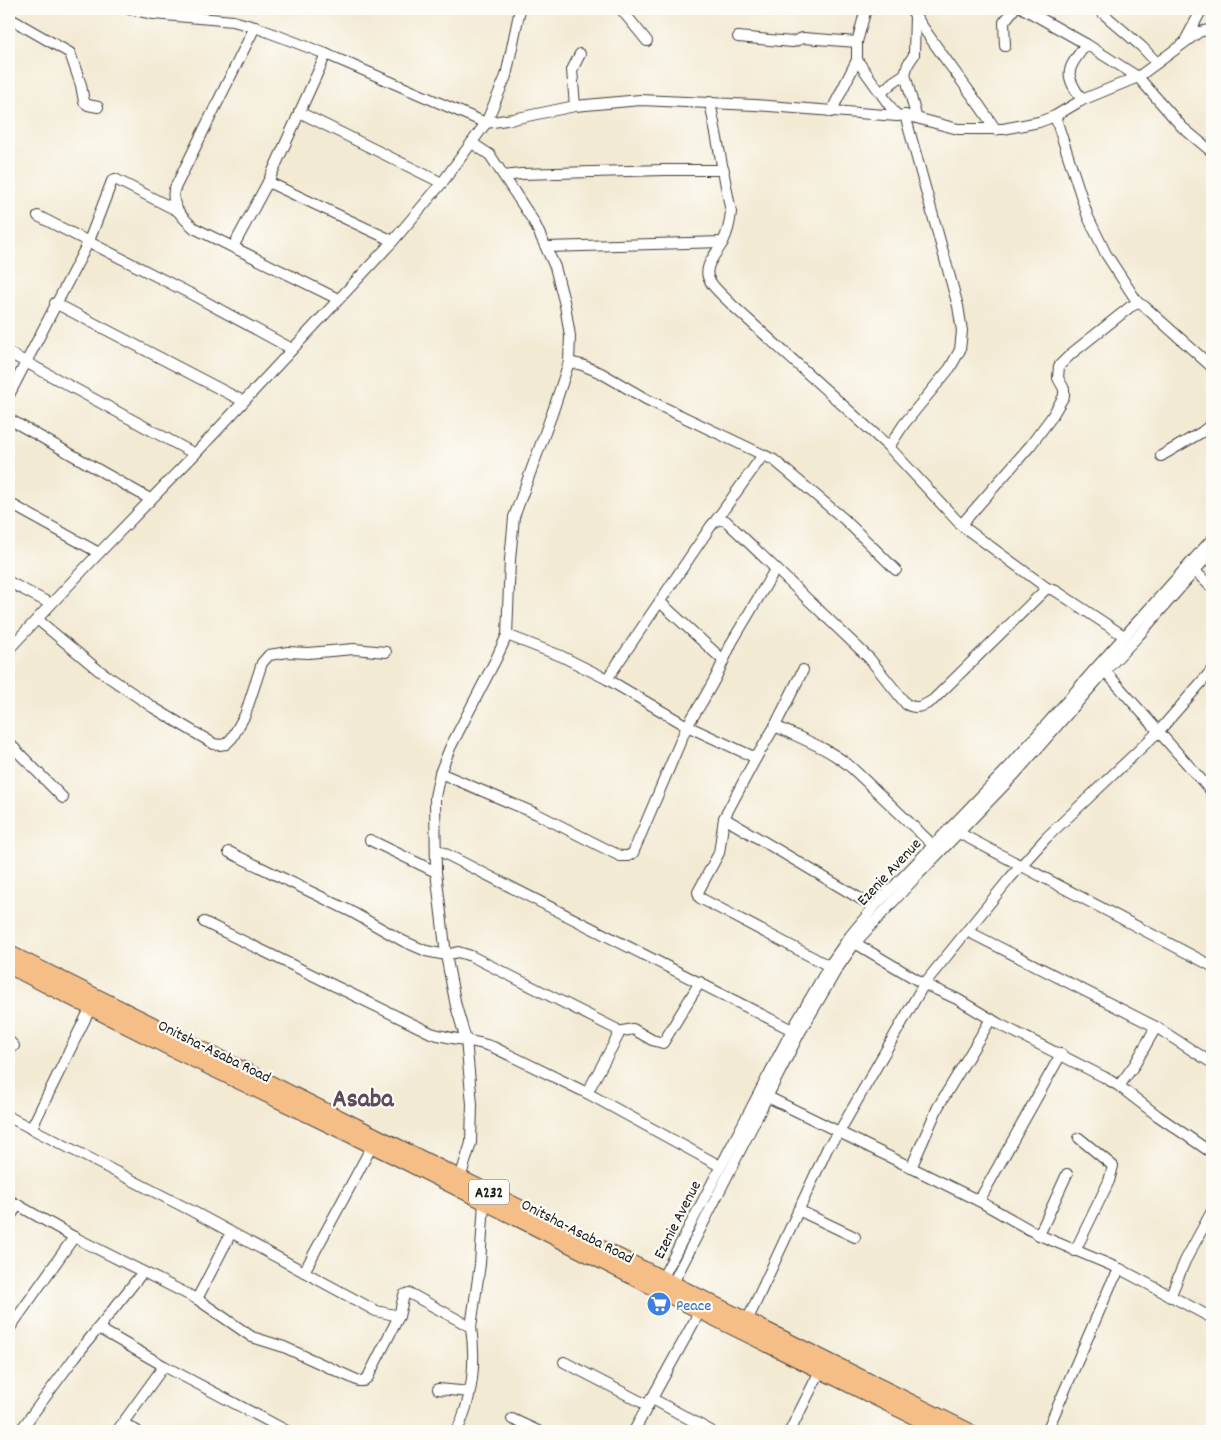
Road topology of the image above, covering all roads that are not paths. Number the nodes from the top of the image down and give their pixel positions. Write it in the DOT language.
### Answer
graph roads {
  1 [pos="129,9"];
  2 [pos="520,9"];
  3 [pos="621,9"];
  4 [pos="866,9"];
  5 [pos="1014,9"];
  6 [pos="1024,9"];
  7 [pos="1098,9"];
  8 [pos="1202,9"];
  9 [pos="913,12"];
  10 [pos="9,18"];
  11 [pos="254,27"];
  12 [pos="1212,29"];
  13 [pos="738,37"];
  14 [pos="648,41"];
  15 [pos="857,42"];
  16 [pos="1086,44"];
  17 [pos="1183,44"];
  18 [pos="1005,46"];
  19 [pos="326,54"];
  20 [pos="580,54"];
  21 [pos="857,60"];
  22 [pos="1158,63"];
  23 [pos="905,74"];
  24 [pos="1138,77"];
  25 [pos="881,93"];
  26 [pos="1082,100"];
  27 [pos="710,102"];
  28 [pos="574,106"];
  29 [pos="98,107"];
  30 [pos="299,112"];
  31 [pos="830,112"];
  32 [pos="901,115"];
  33 [pos="916,116"];
  34 [pos="1054,116"];
  35 [pos="486,123"];
  36 [pos="996,130"];
  37 [pos="472,143"];
  38 [pos="1212,152"];
  39 [pos="724,170"];
  40 [pos="504,176"];
  41 [pos="268,182"];
  42 [pos="442,183"];
  43 [pos="176,210"];
  44 [pos="38,216"];
  45 [pos="89,241"];
  46 [pos="393,241"];
  47 [pos="723,242"];
  48 [pos="233,247"];
  49 [pos="547,247"];
  50 [pos="338,299"];
  51 [pos="56,302"];
  52 [pos="1138,303"];
  53 [pos="292,349"];
  54 [pos="9,353"];
  55 [pos="25,362"];
  56 [pos="569,362"];
  57 [pos="1212,367"];
  58 [pos="9,395"];
  59 [pos="243,401"];
  60 [pos="9,418"];
  61 [pos="1212,424"];
  62 [pos="889,447"];
  63 [pos="195,454"];
  64 [pos="763,455"];
  65 [pos="1161,456"];
  66 [pos="150,499"];
  67 [pos="9,503"];
  68 [pos="718,519"];
  69 [pos="961,525"];
  70 [pos="1212,539"];
  71 [pos="99,552"];
  72 [pos="1212,552"];
  73 [pos="776,568"];
  74 [pos="896,570"];
  75 [pos="1194,570"];
  76 [pos="9,582"];
  77 [pos="1047,588"];
  78 [pos="1212,588"];
  79 [pos="660,602"];
  80 [pos="52,604"];
  81 [pos="38,619"];
  82 [pos="507,636"];
  83 [pos="1124,636"];
  84 [pos="9,649"];
  85 [pos="386,652"];
  86 [pos="724,660"];
  87 [pos="803,670"];
  88 [pos="1212,670"];
  89 [pos="1105,671"];
  90 [pos="607,679"];
  91 [pos="687,726"];
  92 [pos="775,726"];
  93 [pos="1159,731"];
  94 [pos="9,743"];
  95 [pos="756,758"];
  96 [pos="440,773"];
  97 [pos="1212,775"];
  98 [pos="1205,783"];
  99 [pos="1212,792"];
  100 [pos="63,798"];
  101 [pos="978,806"];
  102 [pos="724,818"];
  103 [pos="958,833"];
  104 [pos="370,840"];
  105 [pos="933,845"];
  106 [pos="436,849"];
  107 [pos="229,852"];
  108 [pos="1022,866"];
  109 [pos="436,872"];
  110 [pos="874,907"];
  111 [pos="204,922"];
  112 [pos="967,931"];
  113 [pos="855,943"];
  114 [pos="9,953"];
  115 [pos="446,956"];
  116 [pos="9,966"];
  117 [pos="829,966"];
  118 [pos="1212,966"];
  119 [pos="700,982"];
  120 [pos="924,984"];
  121 [pos="91,1007"];
  122 [pos="992,1019"];
  123 [pos="1156,1027"];
  124 [pos="792,1030"];
  125 [pos="618,1032"];
  126 [pos="466,1040"];
  127 [pos="1061,1054"];
  128 [pos="1212,1063"];
  129 [pos="236,1073"];
  130 [pos="1119,1086"];
  131 [pos="588,1094"];
  132 [pos="768,1097"];
  133 [pos="9,1117"];
  134 [pos="31,1129"];
  135 [pos="839,1132"];
  136 [pos="1079,1138"];
  137 [pos="372,1146"];
  138 [pos="1212,1153"];
  139 [pos="720,1166"];
  140 [pos="910,1168"];
  141 [pos="1067,1174"];
  142 [pos="460,1178"];
  143 [pos="979,1201"];
  144 [pos="484,1202"];
  145 [pos="13,1203"];
  146 [pos="798,1210"];
  147 [pos="1211,1217"];
  148 [pos="9,1218"];
  149 [pos="231,1233"];
  150 [pos="1039,1235"];
  151 [pos="74,1237"];
  152 [pos="855,1237"];
  153 [pos="1075,1250"];
  154 [pos="1120,1269"];
  155 [pos="143,1272"];
  156 [pos="304,1272"];
  157 [pos="667,1282"];
  158 [pos="1170,1297"];
  159 [pos="197,1299"];
  160 [pos="700,1311"];
  161 [pos="399,1316"];
  162 [pos="1212,1318"];
  163 [pos="747,1321"];
  164 [pos="471,1327"];
  165 [pos="98,1328"];
  166 [pos="9,1329"];
  167 [pos="564,1362"];
  168 [pos="164,1366"];
  169 [pos="820,1371"];
  170 [pos="438,1389"];
  171 [pos="471,1392"];
  172 [pos="649,1402"];
  173 [pos="512,1419"];
  174 [pos="120,1427"];
  175 [pos="20,1431"];
  176 [pos="137,1431"];
  177 [pos="287,1431"];
  178 [pos="457,1431"];
  179 [pos="538,1431"];
  180 [pos="634,1431"];
  181 [pos="711,1431"];
  182 [pos="790,1431"];
  183 [pos="943,1431"];
  184 [pos="970,1431"];
  185 [pos="1047,1431"];
  1 -- 11 [label="street"];
  2 -- 35 [label="street"];
  3 -- 14 [label="street"];
  4 -- 15 [label="street"];
  5 -- 18 [label="street"];
  6 -- 16 [label="street"];
  7 -- 22 [label="street"];
  8 -- 17 [label="street"];
  9 -- 23 [label="street"];
  9 -- 36 [label="street"];
  10 -- 29 [label="street"];
  11 -- 19 [label="street"];
  11 -- 43 [label="street"];
  12 -- 17 [label="street"];
  13 -- 15 [label="street"];
  15 -- 21 [label="street"];
  16 -- 24 [label="street"];
  16 -- 26 [label="street"];
  17 -- 22 [label="street"];
  19 -- 30 [label="street"];
  19 -- 35 [label="street"];
  20 -- 28 [label="street"];
  21 -- 25 [label="street"];
  21 -- 31 [label="street"];
  22 -- 24 [label="street"];
  23 -- 25 [label="street"];
  23 -- 33 [label="street"];
  24 -- 26 [label="street"];
  24 -- 38 [label="street"];
  25 -- 32 [label="street"];
  26 -- 34 [label="street"];
  27 -- 28 [label="street"];
  27 -- 31 [label="street"];
  27 -- 39 [label="street"];
  28 -- 35 [label="street"];
  30 -- 41 [label="street"];
  30 -- 42 [label="street"];
  31 -- 32 [label="street"];
  32 -- 33 [label="street"];
  32 -- 62 [label="street"];
  33 -- 36 [label="street"];
  34 -- 36 [label="street"];
  34 -- 52 [label="street"];
  35 -- 37 [label="street"];
  37 -- 40 [label="street"];
  37 -- 42 [label="street"];
  39 -- 40 [label="street"];
  39 -- 47 [label="street"];
  40 -- 49 [label="street"];
  41 -- 46 [label="street"];
  41 -- 48 [label="street"];
  42 -- 46 [label="street"];
  43 -- 45 [label="street"];
  43 -- 48 [label="street"];
  44 -- 45 [label="street"];
  45 -- 51 [label="street"];
  45 -- 53 [label="street"];
  46 -- 50 [label="street"];
  47 -- 49 [label="street"];
  47 -- 62 [label="street"];
  48 -- 50 [label="street"];
  49 -- 56 [label="street"];
  50 -- 53 [label="street"];
  51 -- 55 [label="street"];
  51 -- 59 [label="street"];
  52 -- 57 [label="street"];
  52 -- 69 [label="street"];
  53 -- 59 [label="street"];
  54 -- 55 [label="street"];
  55 -- 58 [label="street"];
  55 -- 63 [label="street"];
  56 -- 64 [label="street"];
  56 -- 82 [label="street"];
  59 -- 63 [label="street"];
  60 -- 66 [label="street"];
  61 -- 65 [label="street"];
  62 -- 69 [label="street"];
  63 -- 66 [label="street"];
  64 -- 68 [label="street"];
  64 -- 74 [label="street"];
  66 -- 71 [label="street"];
  67 -- 71 [label="street"];
  68 -- 73 [label="street"];
  68 -- 79 [label="street"];
  69 -- 77 [label="street"];
  70 -- 83 [label="street, Ezenie Avenue"];
  71 -- 80 [label="street"];
  72 -- 75 [label="street, Ezenie Avenue"];
  73 -- 77 [label="street"];
  73 -- 86 [label="street"];
  75 -- 78 [label="street"];
  75 -- 89 [label="street, Ezenie Avenue"];
  76 -- 80 [label="street"];
  77 -- 83 [label="street"];
  79 -- 86 [label="street"];
  79 -- 90 [label="street"];
  80 -- 81 [label="street"];
  81 -- 84 [label="street"];
  81 -- 85 [label="street"];
  82 -- 90 [label="street"];
  82 -- 96 [label="street"];
  83 -- 101 [label="street, Ezenie Avenue"];
  86 -- 91 [label="street"];
  87 -- 92 [label="street"];
  88 -- 93 [label="street"];
  89 -- 93 [label="street"];
  89 -- 101 [label="street, Ezenie Avenue"];
  90 -- 91 [label="street"];
  91 -- 95 [label="street"];
  91 -- 96 [label="street"];
  92 -- 95 [label="street"];
  92 -- 105 [label="street"];
  93 -- 98 [label="street"];
  93 -- 108 [label="street"];
  94 -- 100 [label="street"];
  95 -- 102 [label="street"];
  96 -- 106 [label="street"];
  97 -- 98 [label="street"];
  98 -- 99 [label="street"];
  101 -- 103 [label="street, Ezenie Avenue"];
  101 -- 105 [label="street, Ezenie Avenue"];
  102 -- 110 [label="street"];
  102 -- 117 [label="street"];
  103 -- 108 [label="street"];
  103 -- 113 [label="street, Ezenie Avenue"];
  104 -- 109 [label="street"];
  105 -- 110 [label="street, Ezenie Avenue"];
  106 -- 109 [label="street"];
  106 -- 119 [label="street"];
  107 -- 115 [label="street"];
  108 -- 112 [label="street"];
  108 -- 118 [label="street"];
  109 -- 115 [label="street"];
  110 -- 117 [label="street, Ezenie Avenue"];
  111 -- 126 [label="street"];
  112 -- 120 [label="street"];
  112 -- 123 [label="street"];
  113 -- 120 [label="street"];
  113 -- 132 [label="street, Ezenie Avenue"];
  114 -- 129 [label="highway, A232"];
  115 -- 125 [label="street"];
  115 -- 126 [label="street"];
  116 -- 121 [label="highway, Onitsha-Asaba Road / A232"];
  117 -- 124 [label="street, Ezenie Avenue"];
  119 -- 124 [label="street"];
  119 -- 125 [label="street"];
  120 -- 122 [label="street"];
  120 -- 135 [label="street"];
  121 -- 129 [label="highway, Onitsha-Asaba Road / A232"];
  121 -- 134 [label="street"];
  122 -- 127 [label="street"];
  122 -- 140 [label="street"];
  123 -- 128 [label="street"];
  123 -- 130 [label="street"];
  124 -- 139 [label="street, Ezenie Avenue"];
  125 -- 131 [label="street"];
  126 -- 131 [label="street"];
  126 -- 142 [label="street"];
  127 -- 130 [label="street"];
  127 -- 143 [label="street"];
  129 -- 137 [label="highway, Onitsha-Asaba Road / A232"];
  129 -- 142 [label="highway, A232"];
  130 -- 138 [label="street"];
  131 -- 139 [label="street"];
  132 -- 135 [label="street"];
  132 -- 157 [label="street, Ezenie Avenue"];
  133 -- 134 [label="street"];
  134 -- 149 [label="street"];
  135 -- 140 [label="street"];
  135 -- 146 [label="street"];
  136 -- 153 [label="street"];
  137 -- 144 [label="highway, Onitsha-Asaba Road / A232"];
  137 -- 156 [label="street"];
  139 -- 157 [label="street, Ezenie Avenue"];
  140 -- 143 [label="street"];
  141 -- 150 [label="street"];
  142 -- 157 [label="highway, A232"];
  143 -- 150 [label="street"];
  144 -- 160 [label="highway, Onitsha-Asaba Road / A232"];
  144 -- 164 [label="street"];
  145 -- 148 [label="street"];
  145 -- 151 [label="street"];
  146 -- 152 [label="street"];
  146 -- 163 [label="street"];
  147 -- 158 [label="street"];
  149 -- 156 [label="street"];
  149 -- 159 [label="street"];
  150 -- 153 [label="street"];
  151 -- 155 [label="street"];
  151 -- 166 [label="street"];
  153 -- 154 [label="street"];
  154 -- 158 [label="street"];
  154 -- 185 [label="street"];
  155 -- 159 [label="street"];
  155 -- 165 [label="street"];
  156 -- 161 [label="street"];
  157 -- 163 [label="highway, A232"];
  158 -- 162 [label="street"];
  159 -- 161 [label="street"];
  160 -- 169 [label="highway, Onitsha-Asaba Road / A232"];
  160 -- 172 [label="street"];
  161 -- 164 [label="street"];
  163 -- 184 [label="highway, A232"];
  164 -- 171 [label="street"];
  165 -- 168 [label="street"];
  165 -- 175 [label="street"];
  167 -- 172 [label="street"];
  168 -- 174 [label="street"];
  168 -- 177 [label="street"];
  169 -- 182 [label="street"];
  169 -- 183 [label="highway, Onitsha-Asaba Road / A232"];
  170 -- 171 [label="street"];
  171 -- 178 [label="street"];
  172 -- 180 [label="street"];
  172 -- 181 [label="street"];
  173 -- 179 [label="street"];
  174 -- 176 [label="street"];
}
